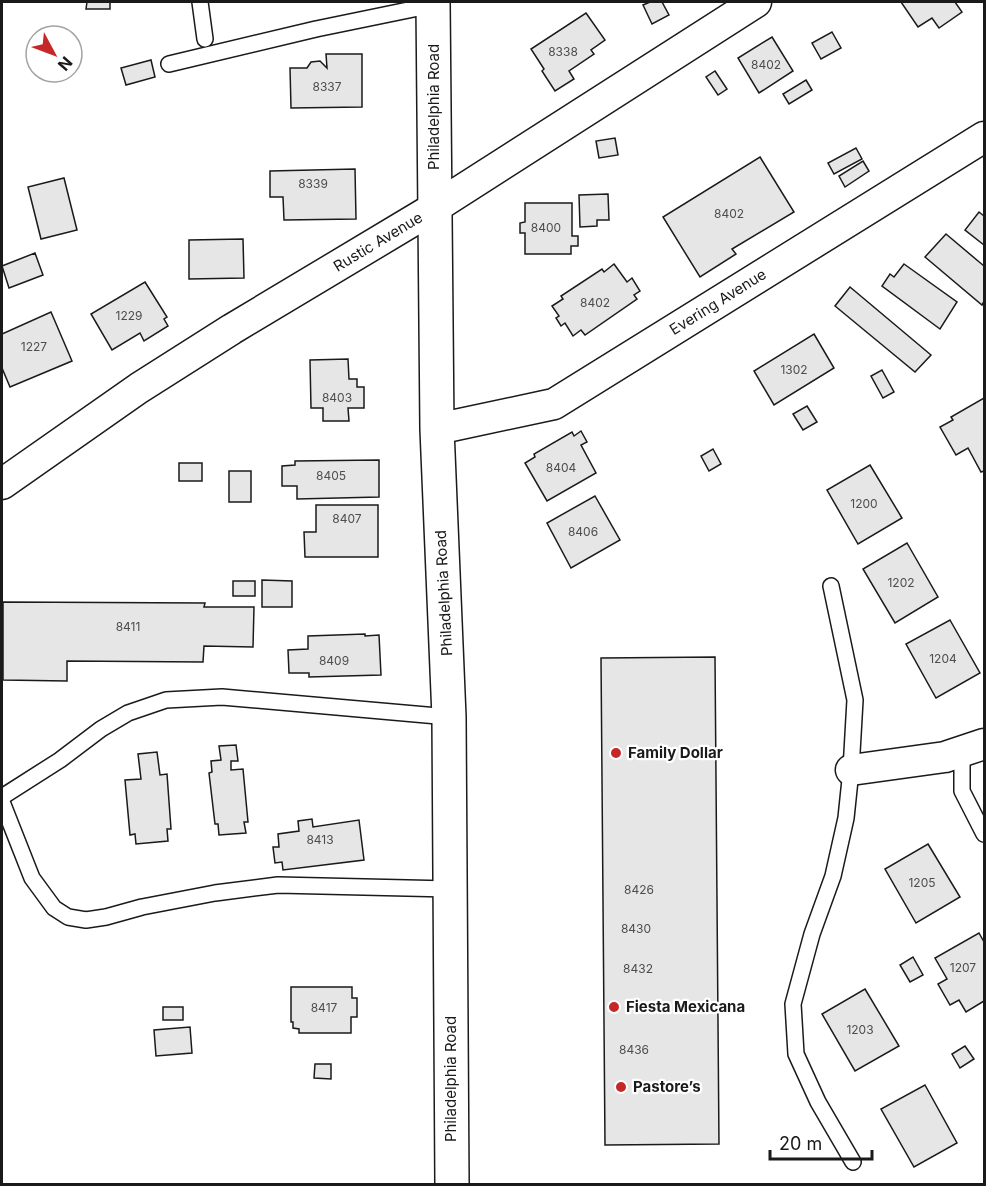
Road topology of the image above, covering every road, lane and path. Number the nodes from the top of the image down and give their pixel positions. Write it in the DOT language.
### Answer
graph roads {
  1 [pos="200,2"];
  2 [pos="756,2"];
  3 [pos="433,3"];
  4 [pos="205,39"];
  5 [pos="169,63"];
  6 [pos="984,137"];
  7 [pos="434,208"];
  8 [pos="437,429"];
  9 [pos="2,484"];
  10 [pos="831,586"];
  11 [pos="449,717"];
  12 [pos="973,748"];
  13 [pos="851,770"];
  14 [pos="2,797"];
  15 [pos="2,802"];
  16 [pos="984,834"];
  17 [pos="450,889"];
  18 [pos="853,1162"];
  19 [pos="452,1185"];
  1 -- 4 [label="lane"];
  2 -- 7 [label="street, Rustic Avenue"];
  3 -- 5 [label="lane"];
  3 -- 7 [label="main road, Philadelphia Road"];
  6 -- 8 [label="street, Evering Avenue"];
  7 -- 8 [label="main road, Philadelphia Road"];
  7 -- 9 [label="street, Rustic Avenue"];
  8 -- 11 [label="main road, Philadelphia Road"];
  10 -- 13 [label="lane"];
  11 -- 14 [label="lane"];
  11 -- 17 [label="main road, Philadelphia Road"];
  12 -- 13 [label="street"];
  12 -- 16 [label="lane"];
  13 -- 18 [label="lane"];
  15 -- 17 [label="lane"];
  17 -- 19 [label="main road, Philadelphia Road"];
}
